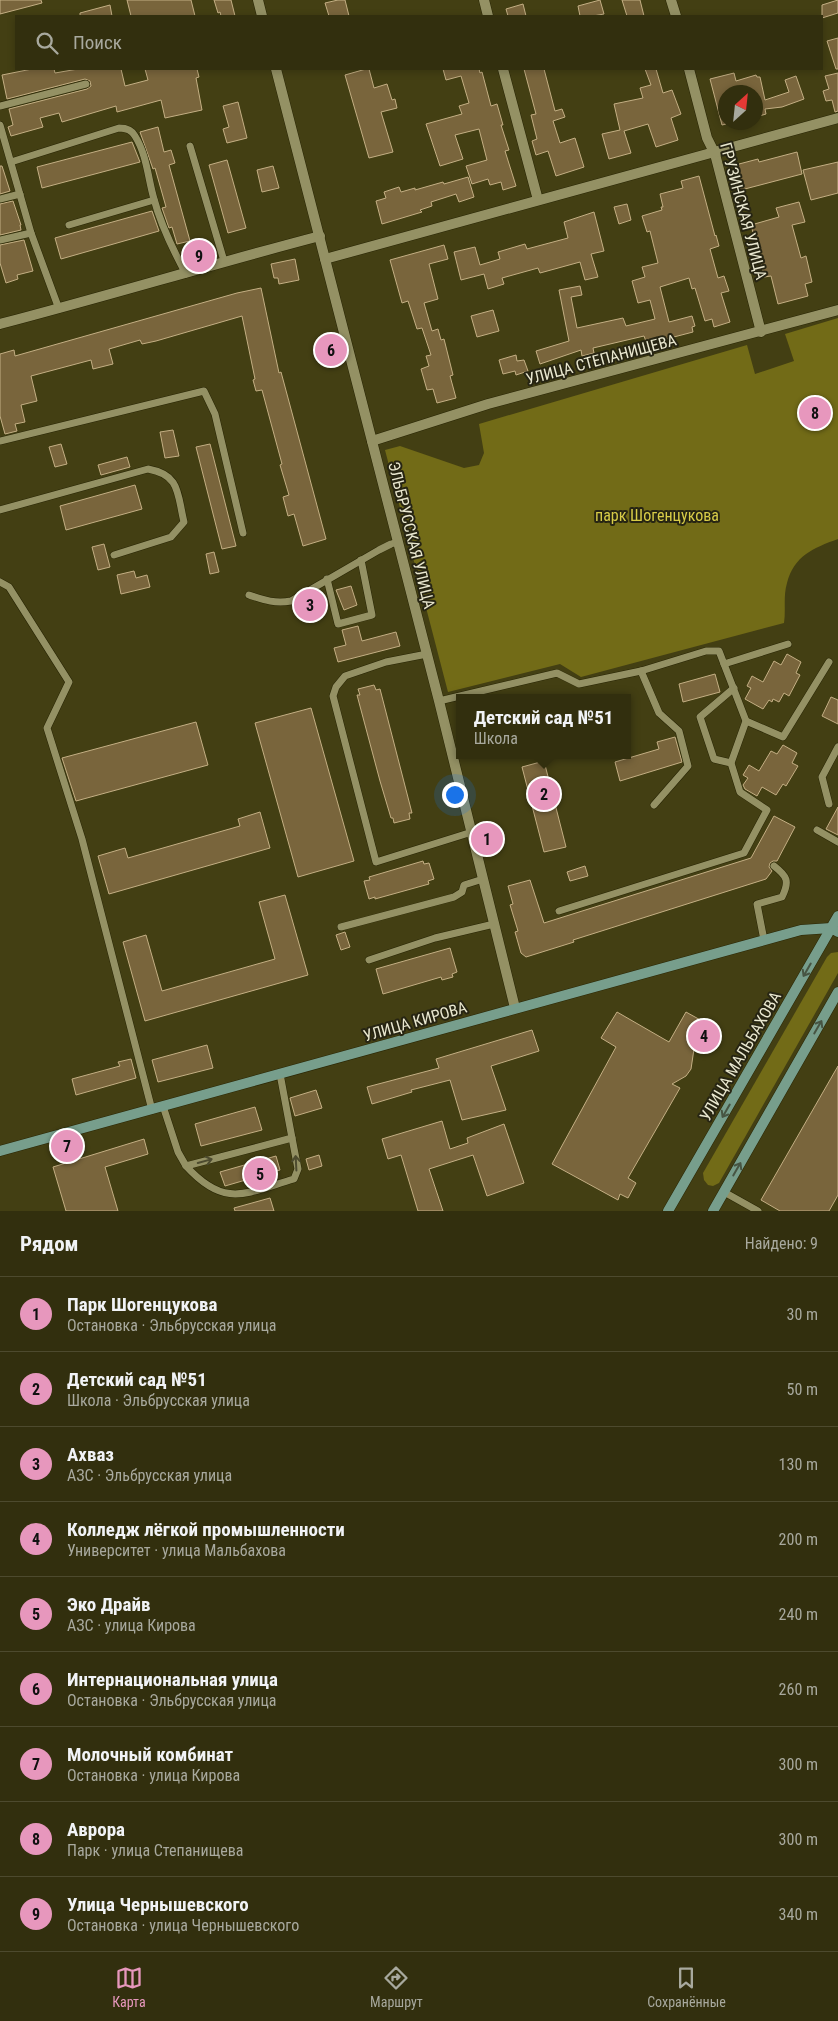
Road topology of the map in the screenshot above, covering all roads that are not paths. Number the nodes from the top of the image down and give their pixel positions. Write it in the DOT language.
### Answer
graph roads {
  1 [pos="258,0"];
  2 [pos="484,0"];
  3 [pos="671,0"];
  4 [pos="262,15"];
  5 [pos="488,15"];
  6 [pos="676,15"];
  7 [pos="276,70"];
  8 [pos="503,70"];
  9 [pos="689,70"];
  10 [pos="86,84"];
  11 [pos="0,106"];
  12 [pos="838,118"];
  13 [pos="0,125"];
  14 [pos="190,146"];
  15 [pos="715,154"];
  16 [pos="11,162"];
  17 [pos="20,194"];
  18 [pos="0,199"];
  19 [pos="154,200"];
  20 [pos="538,200"];
  21 [pos="69,225"];
  22 [pos="31,233"];
  23 [pos="320,236"];
  24 [pos="0,240"];
  25 [pos="326,259"];
  26 [pos="224,261"];
  27 [pos="186,274"];
  28 [pos="59,309"];
  29 [pos="838,310"];
  30 [pos="0,324"];
  31 [pos="761,332"];
  32 [pos="0,441"];
  33 [pos="372,441"];
  34 [pos="0,510"];
  35 [pos="243,533"];
  36 [pos="398,542"];
  37 [pos="114,555"];
  38 [pos="361,560"];
  39 [pos="327,579"];
  40 [pos="0,582"];
  41 [pos="249,595"];
  42 [pos="788,644"];
  43 [pos="427,654"];
  44 [pos="829,662"];
  45 [pos="724,664"];
  46 [pos="641,672"];
  47 [pos="734,688"];
  48 [pos="465,694"];
  49 [pos="456,696"];
  50 [pos="439,700"];
  51 [pos="746,721"];
  52 [pos="838,746"];
  53 [pos="731,763"];
  54 [pos="829,804"];
  55 [pos="654,805"];
  56 [pos="818,830"];
  57 [pos="472,832"];
  58 [pos="838,842"];
  59 [pos="748,846"];
  60 [pos="755,850"];
  61 [pos="774,866"];
  62 [pos="483,879"];
  63 [pos="560,910"];
  64 [pos="838,916"];
  65 [pos="494,924"];
  66 [pos="341,927"];
  67 [pos="834,930"];
  68 [pos="764,940"];
  69 [pos="369,960"];
  70 [pos="838,992"];
  71 [pos="516,1008"];
  72 [pos="280,1074"];
  73 [pos="163,1106"];
  74 [pos="152,1110"];
  75 [pos="292,1138"];
  76 [pos="0,1150"];
  77 [pos="186,1166"];
  78 [pos="724,1192"];
  79 [pos="668,1211"];
  80 [pos="713,1211"];
  81 [pos="758,1211"];
  1 -- 4 [label="street"];
  2 -- 5 [label="street"];
  3 -- 6 [label="street"];
  7 -- 23 [label="street, ЭЛЬБРУССКАЯ УЛИЦА"];
  8 -- 20 [label="street"];
  9 -- 15 [label="street, ГРУЗИНСКАЯ УЛИЦА"];
  10 -- 11 [label="lane"];
  12 -- 15 [label="street"];
  13 -- 16 [label="lane"];
  14 -- 26 [label="lane"];
  15 -- 20 [label="street"];
  15 -- 31 [label="street, ГРУЗИНСКАЯ УЛИЦА"];
  16 -- 17 [label="lane"];
  16 -- 19 [label="lane"];
  17 -- 18 [label="lane"];
  17 -- 22 [label="lane"];
  19 -- 21 [label="lane"];
  19 -- 27 [label="lane"];
  20 -- 25 [label="street"];
  22 -- 24 [label="lane"];
  22 -- 28 [label="lane"];
  23 -- 25 [label="street, ЭЛЬБРУССКАЯ УЛИЦА"];
  23 -- 26 [label="street"];
  25 -- 33 [label="street, ЭЛЬБРУССКАЯ УЛИЦА"];
  26 -- 27 [label="street"];
  27 -- 28 [label="street"];
  28 -- 30 [label="street"];
  29 -- 31 [label="street, УЛИЦА СТЕПАНИЩЕВА"];
  31 -- 33 [label="street, УЛИЦА СТЕПАНИЩЕВА"];
  32 -- 35 [label="lane"];
  33 -- 36 [label="street, ЭЛЬБРУССКАЯ УЛИЦА"];
  34 -- 37 [label="lane"];
  36 -- 38 [label="lane"];
  36 -- 43 [label="street, ЭЛЬБРУССКАЯ УЛИЦА"];
  38 -- 39 [label="lane"];
  38 -- 39 [label="lane"];
  39 -- 41 [label="lane"];
  40 -- 74 [label="lane"];
  42 -- 45 [label="lane"];
  43 -- 50 [label="street, ЭЛЬБРУССКАЯ УЛИЦА"];
  43 -- 57 [label="lane"];
  44 -- 51 [label="lane"];
  45 -- 46 [label="lane"];
  45 -- 47 [label="lane"];
  46 -- 48 [label="lane"];
  46 -- 55 [label="lane"];
  47 -- 51 [label="lane"];
  47 -- 53 [label="lane"];
  49 -- 50 [label="lane"];
  50 -- 57 [label="street, ЭЛЬБРУССКАЯ УЛИЦА"];
  51 -- 53 [label="lane"];
  52 -- 54 [label="lane"];
  53 -- 59 [label="lane"];
  56 -- 58 [label="lane"];
  57 -- 62 [label="street, ЭЛЬБРУССКАЯ УЛИЦА"];
  59 -- 60 [label="lane"];
  59 -- 63 [label="lane"];
  61 -- 68 [label="lane"];
  62 -- 65 [label="street, ЭЛЬБРУССКАЯ УЛИЦА"];
  62 -- 66 [label="lane"];
  64 -- 67 [label="main road, УЛИЦА МАЛЬБАХОВА"];
  65 -- 69 [label="lane"];
  65 -- 71 [label="street, ЭЛЬБРУССКАЯ УЛИЦА"];
  67 -- 68 [label="main road, УЛИЦА КИРОВА"];
  67 -- 79 [label="main road, УЛИЦА МАЛЬБАХОВА, one-way"];
  68 -- 71 [label="main road, УЛИЦА КИРОВА"];
  78 -- 70 [label="main road, one-way"];
  71 -- 72 [label="main road, УЛИЦА КИРОВА"];
  72 -- 73 [label="main road, УЛИЦА КИРОВА"];
  72 -- 75 [label="lane"];
  73 -- 74 [label="main road, УЛИЦА КИРОВА"];
  73 -- 77 [label="lane"];
  74 -- 76 [label="main road, УЛИЦА КИРОВА"];
  77 -- 75 [label="lane, one-way"];
  77 -- 75 [label="lane, one-way"];
  78 -- 80 [label="main road"];
  78 -- 81 [label="lane"];
}
